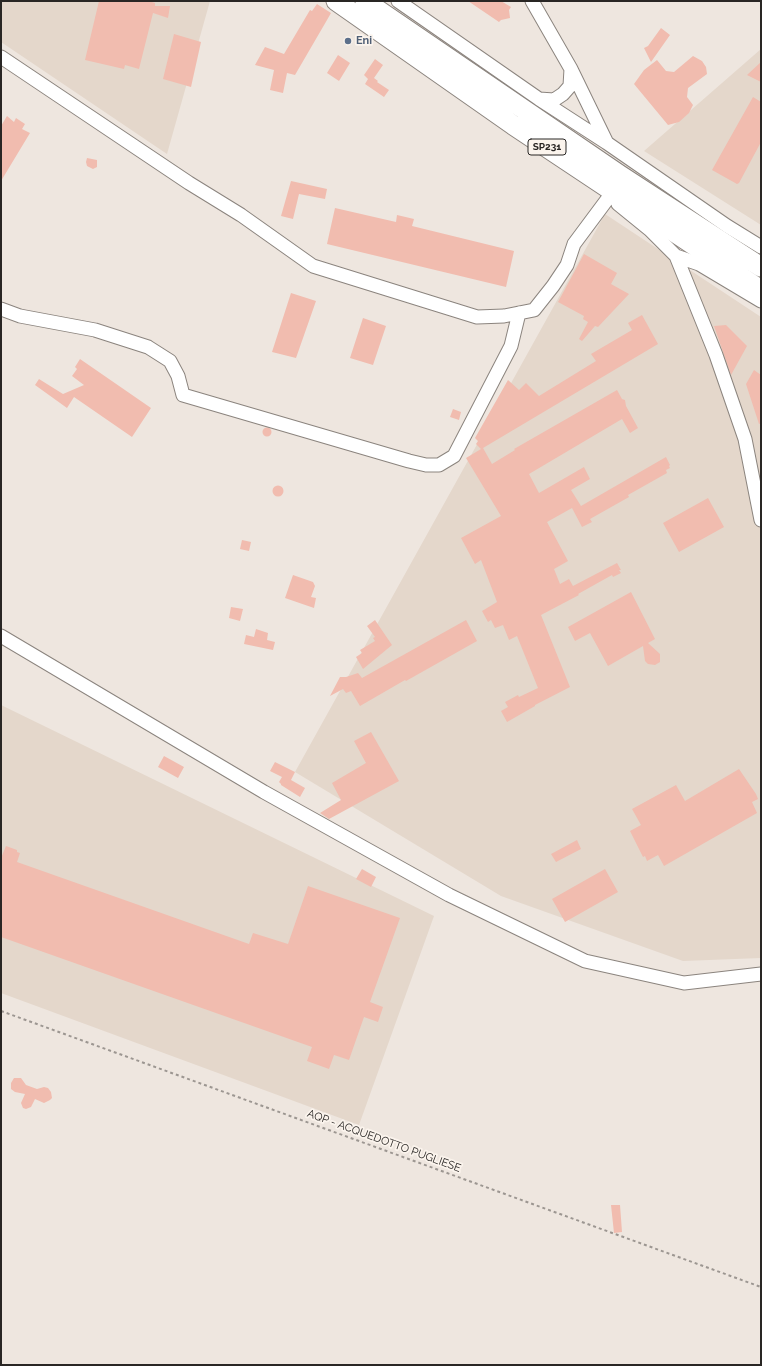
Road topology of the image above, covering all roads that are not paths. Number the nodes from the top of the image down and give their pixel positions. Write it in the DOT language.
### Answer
graph roads {
  1 [pos="336,1"];
  2 [pos="365,1"];
  3 [pos="398,1"];
  4 [pos="532,1"];
  5 [pos="1,57"];
  6 [pos="571,69"];
  7 [pos="539,99"];
  8 [pos="606,142"];
  9 [pos="546,146"];
  10 [pos="609,197"];
  11 [pos="761,247"];
  12 [pos="676,256"];
  13 [pos="761,267"];
  14 [pos="761,290"];
  15 [pos="761,301"];
  16 [pos="1,309"];
  17 [pos="519,313"];
  18 [pos="761,520"];
  19 [pos="1,636"];
  20 [pos="761,974"];
  1 -- 9 [label="highway, SP231"];
  2 -- 13 [label="highway, SP231"];
  3 -- 7 [label="street"];
  4 -- 6 [label="street"];
  5 -- 17 [label="street"];
  6 -- 7 [label="street"];
  6 -- 8 [label="street"];
  7 -- 8 [label="street"];
  8 -- 11 [label="street"];
  9 -- 10 [label="street"];
  9 -- 14 [label="highway, SP231"];
  10 -- 12 [label="street"];
  10 -- 17 [label="street"];
  12 -- 15 [label="street"];
  12 -- 18 [label="street"];
  16 -- 17 [label="street"];
  19 -- 20 [label="street"];
}
